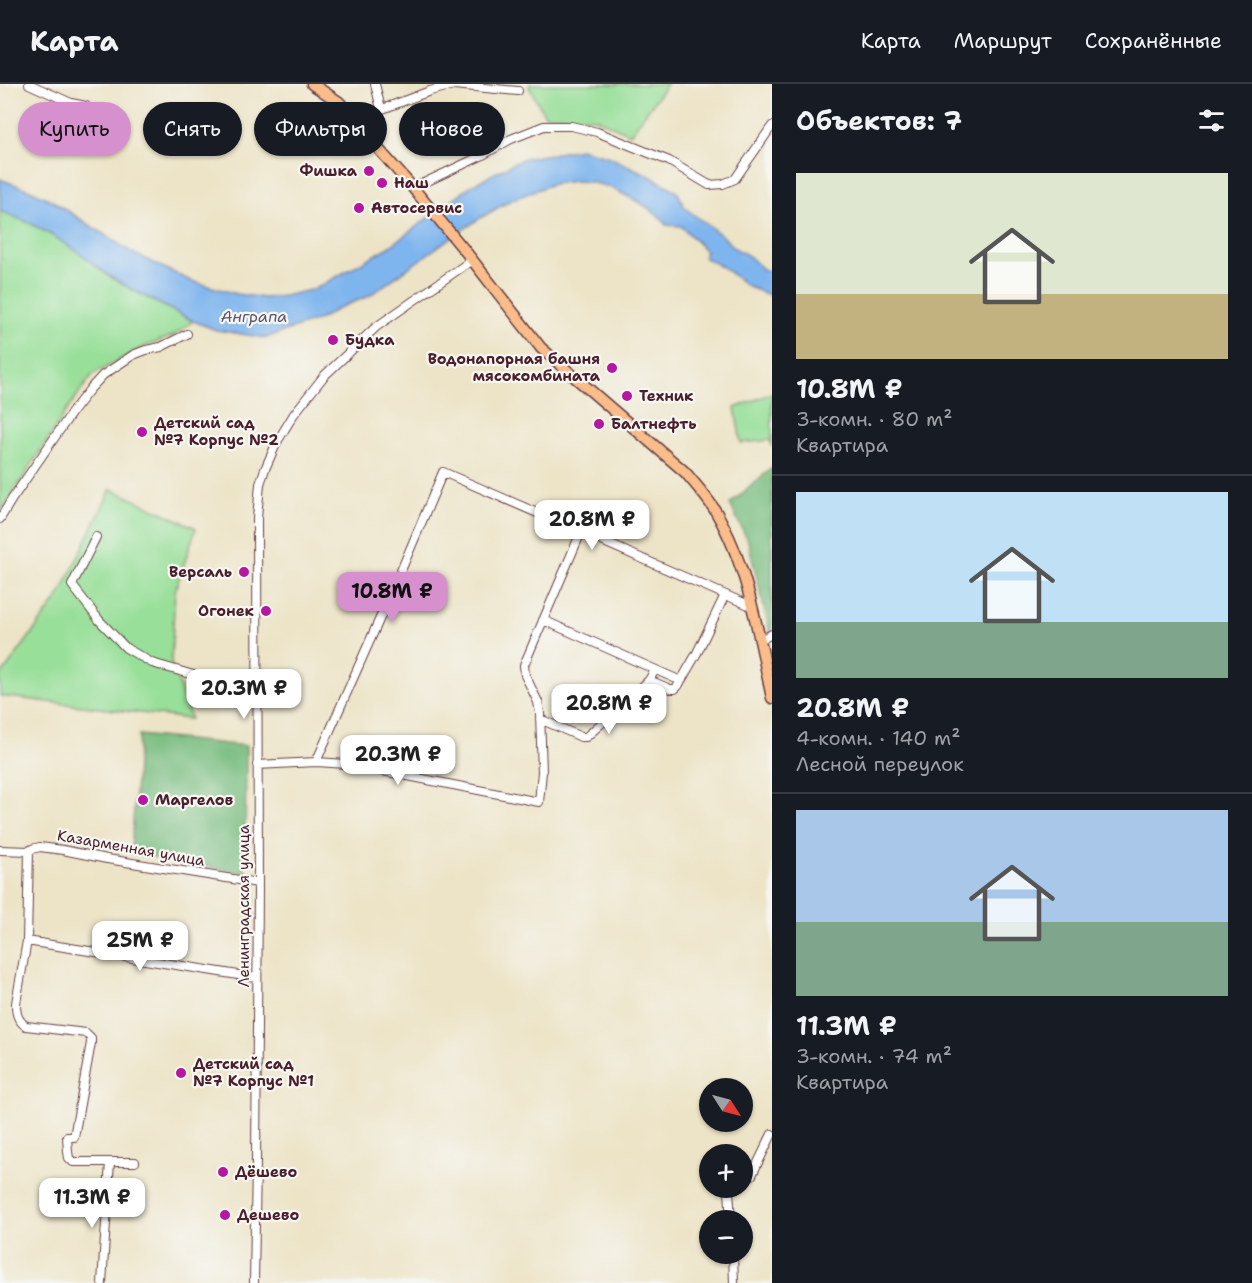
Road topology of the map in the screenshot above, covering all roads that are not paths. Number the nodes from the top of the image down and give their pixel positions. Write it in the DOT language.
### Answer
graph roads {
  1 [pos="29,84"];
  2 [pos="312,84"];
  3 [pos="375,84"];
  4 [pos="518,91"];
  5 [pos="69,102"];
  6 [pos="339,102"];
  7 [pos="379,102"];
  8 [pos="387,107"];
  9 [pos="772,126"];
  10 [pos="385,156"];
  11 [pos="413,188"];
  12 [pos="472,260"];
  13 [pos="187,334"];
  14 [pos="0,519"];
  15 [pos="581,532"];
  16 [pos="96,537"];
  17 [pos="725,595"];
  18 [pos="751,606"];
  19 [pos="543,620"];
  20 [pos="772,634"];
  21 [pos="760,639"];
  22 [pos="655,670"];
  23 [pos="649,680"];
  24 [pos="681,681"];
  25 [pos="257,687"];
  26 [pos="772,698"];
  27 [pos="540,718"];
  28 [pos="316,762"];
  29 [pos="257,765"];
  30 [pos="0,850"];
  31 [pos="29,851"];
  32 [pos="258,883"];
  33 [pos="27,941"];
  34 [pos="257,978"];
  35 [pos="772,1134"];
  36 [pos="110,1162"];
  37 [pos="135,1162"];
  38 [pos="753,1173"];
  39 [pos="733,1264"];
  40 [pos="102,1283"];
  41 [pos="254,1283"];
  42 [pos="734,1283"];
  1 -- 5 [label="street"];
  2 -- 6 [label="main road"];
  3 -- 7 [label="street"];
  4 -- 8 [label="street"];
  9 -- 11 [label="street"];
  10 -- 11 [label="main road"];
  11 -- 12 [label="main road"];
  12 -- 18 [label="main road"];
  12 -- 25 [label="street, Ленинградская улица"];
  13 -- 14 [label="street"];
  15 -- 17 [label="street"];
  15 -- 19 [label="street"];
  15 -- 28 [label="street"];
  16 -- 25 [label="street"];
  17 -- 18 [label="street"];
  17 -- 24 [label="street"];
  18 -- 21 [label="main road"];
  19 -- 22 [label="street"];
  19 -- 27 [label="street"];
  20 -- 21 [label="street"];
  21 -- 26 [label="main road"];
  22 -- 23 [label="street"];
  22 -- 24 [label="street"];
  23 -- 24 [label="street"];
  23 -- 27 [label="street"];
  25 -- 29 [label="street, Ленинградская улица"];
  27 -- 28 [label="street"];
  28 -- 29 [label="street"];
  29 -- 32 [label="street, Ленинградская улица"];
  30 -- 31 [label="street, Казарменная улица"];
  31 -- 32 [label="street, Казарменная улица"];
  31 -- 33 [label="street"];
  32 -- 34 [label="street, Ленинградская улица"];
  33 -- 34 [label="street"];
  33 -- 36 [label="street"];
  34 -- 41 [label="street, Ленинградская улица"];
  35 -- 38 [label="street"];
  36 -- 37 [label="street"];
  36 -- 40 [label="street"];
  39 -- 42 [label="street"];
}
